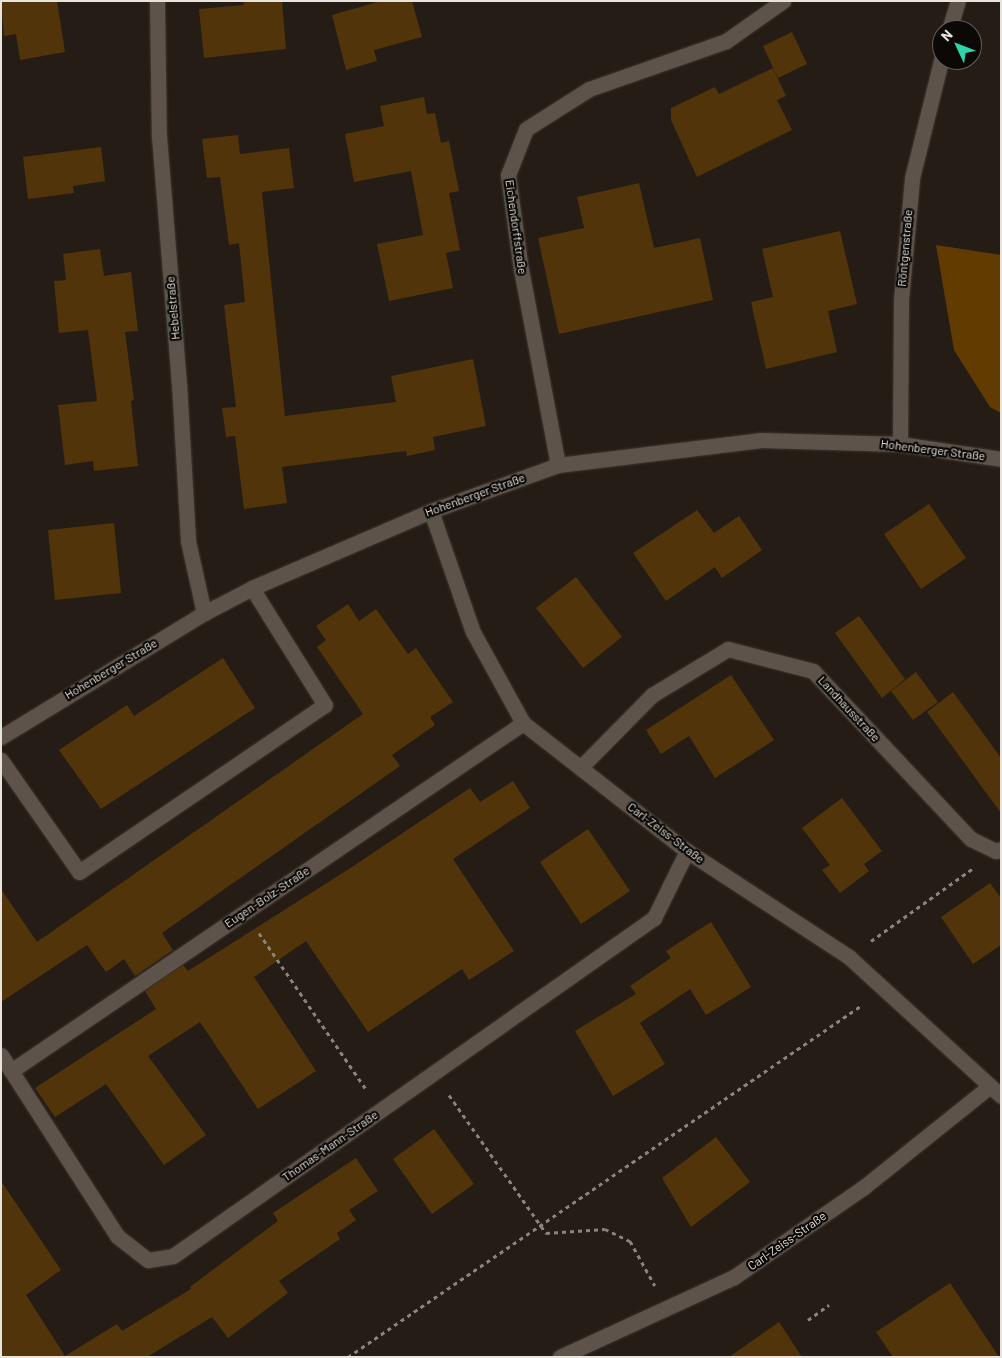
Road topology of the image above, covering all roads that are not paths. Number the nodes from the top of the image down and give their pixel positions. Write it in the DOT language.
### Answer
graph roads {
  1 [pos="156,1"];
  2 [pos="783,1"];
  3 [pos="958,1"];
  4 [pos="953,20"];
  5 [pos="939,70"];
  6 [pos="900,444"];
  7 [pos="1001,459"];
  8 [pos="558,466"];
  9 [pos="431,511"];
  10 [pos="252,588"];
  11 [pos="204,613"];
  12 [pos="522,723"];
  13 [pos="1,736"];
  14 [pos="1,760"];
  15 [pos="580,768"];
  16 [pos="998,850"];
  17 [pos="687,851"];
  18 [pos="1,1055"];
  19 [pos="11,1071"];
  20 [pos="995,1091"];
  21 [pos="560,1357"];
  1 -- 11 [label="street, Hebelstraße"];
  2 -- 8 [label="street, Eichendorffstraße"];
  3 -- 4 [label="street"];
  5 -- 6 [label="street, Röntgenstraße"];
  6 -- 7 [label="street, Hohenberger Straße"];
  6 -- 8 [label="street, Hohenberger Straße"];
  8 -- 9 [label="street, Hohenberger Straße"];
  9 -- 10 [label="street, Hohenberger Straße"];
  9 -- 12 [label="street, Carl-Zeiss-Straße"];
  10 -- 11 [label="street, Hohenberger Straße"];
  10 -- 14 [label="street"];
  11 -- 13 [label="street, Hohenberger Straße"];
  12 -- 15 [label="street, Carl-Zeiss-Straße"];
  12 -- 19 [label="street, Eugen-Bolz-Straße"];
  15 -- 16 [label="street, Landhausstraße"];
  15 -- 17 [label="street, Carl-Zeiss-Straße"];
  17 -- 19 [label="street, Thomas-Mann-Straße"];
  17 -- 20 [label="street, Carl-Zeiss-Straße"];
  18 -- 19 [label="street, Thomas-Mann-Straße"];
  20 -- 21 [label="street, Carl-Zeiss-Straße"];
}
